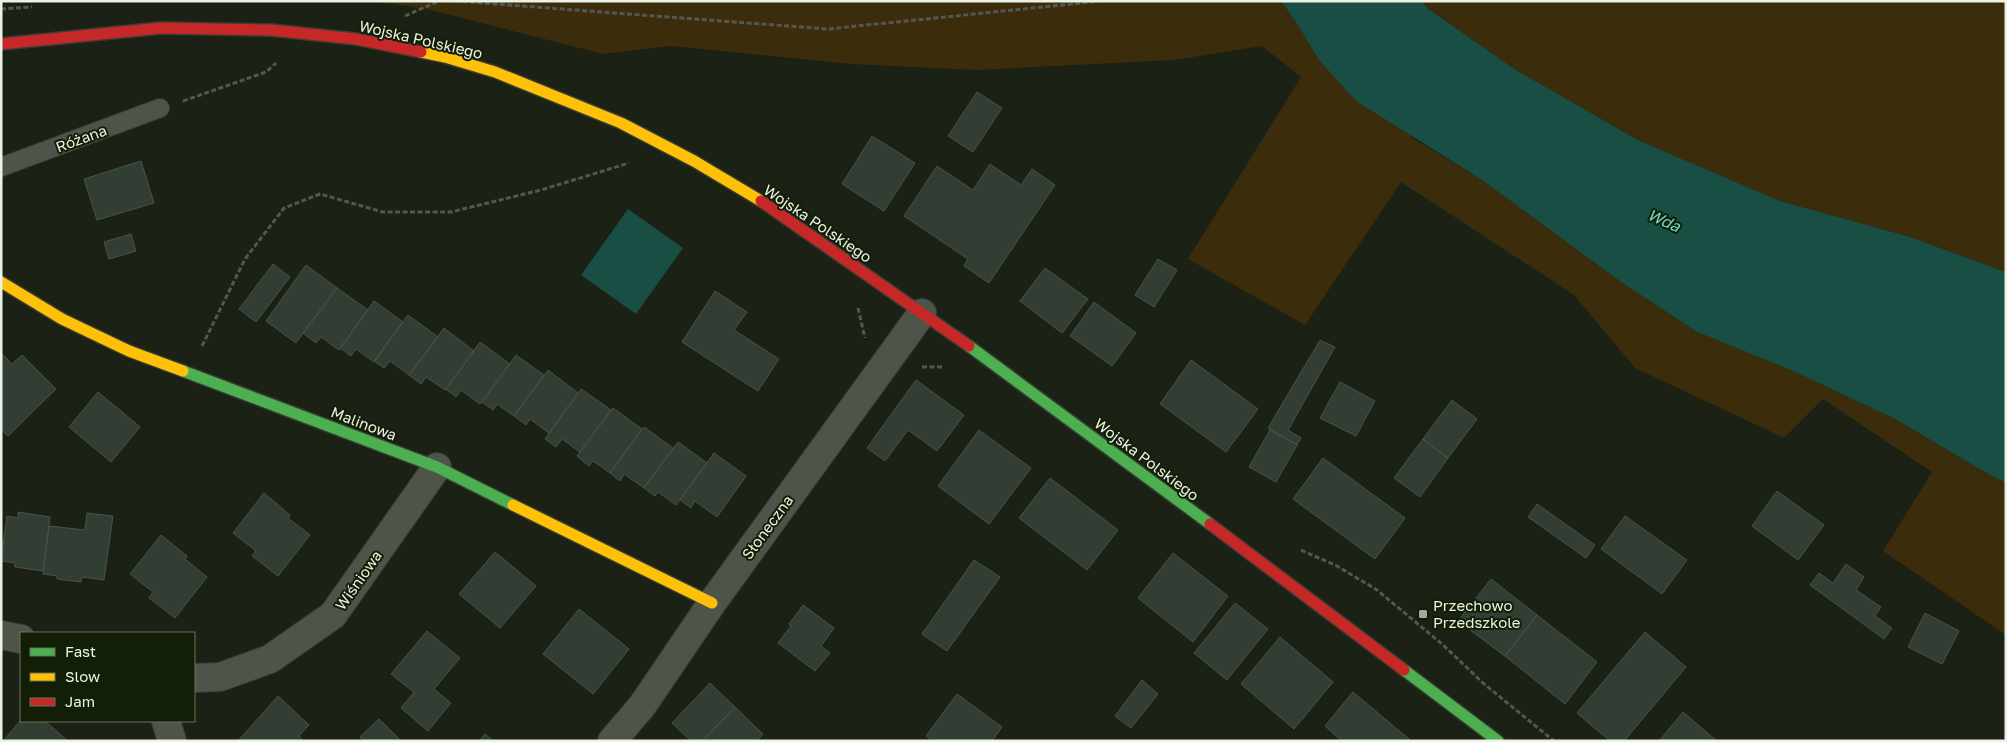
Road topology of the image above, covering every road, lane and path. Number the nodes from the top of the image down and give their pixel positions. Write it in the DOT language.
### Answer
graph roads {
  1 [pos="439,1"];
  2 [pos="455,1"];
  3 [pos="1101,1"];
  4 [pos="400,19"];
  5 [pos="1,44"];
  6 [pos="280,59"];
  7 [pos="160,108"];
  8 [pos="628,158"];
  9 [pos="1,167"];
  10 [pos="1,282"];
  11 [pos="857,303"];
  12 [pos="922,313"];
  13 [pos="870,343"];
  14 [pos="188,374"];
  15 [pos="437,467"];
  16 [pos="712,603"];
  17 [pos="1,635"];
  18 [pos="20,639"];
  19 [pos="195,678"];
  20 [pos="166,722"];
  21 [pos="172,741"];
  22 [pos="612,741"];
  23 [pos="1498,741"];
  1 -- 4 [label="path"];
  2 -- 3 [label="path"];
  5 -- 12 [label="street, Wojska Polskiego"];
  6 -- 7 [label="path"];
  7 -- 9 [label="lane, Różana"];
  8 -- 14 [label="path"];
  10 -- 14 [label="street, Malinowa"];
  11 -- 13 [label="path"];
  12 -- 16 [label="street, Słoneczna"];
  12 -- 23 [label="street, Wojska Polskiego"];
  14 -- 15 [label="street, Malinowa"];
  15 -- 16 [label="street, Malinowa"];
  15 -- 19 [label="street, Wiśniowa"];
  16 -- 22 [label="street, Słoneczna"];
  17 -- 18 [label="street"];
  20 -- 21 [label="street"];
}
